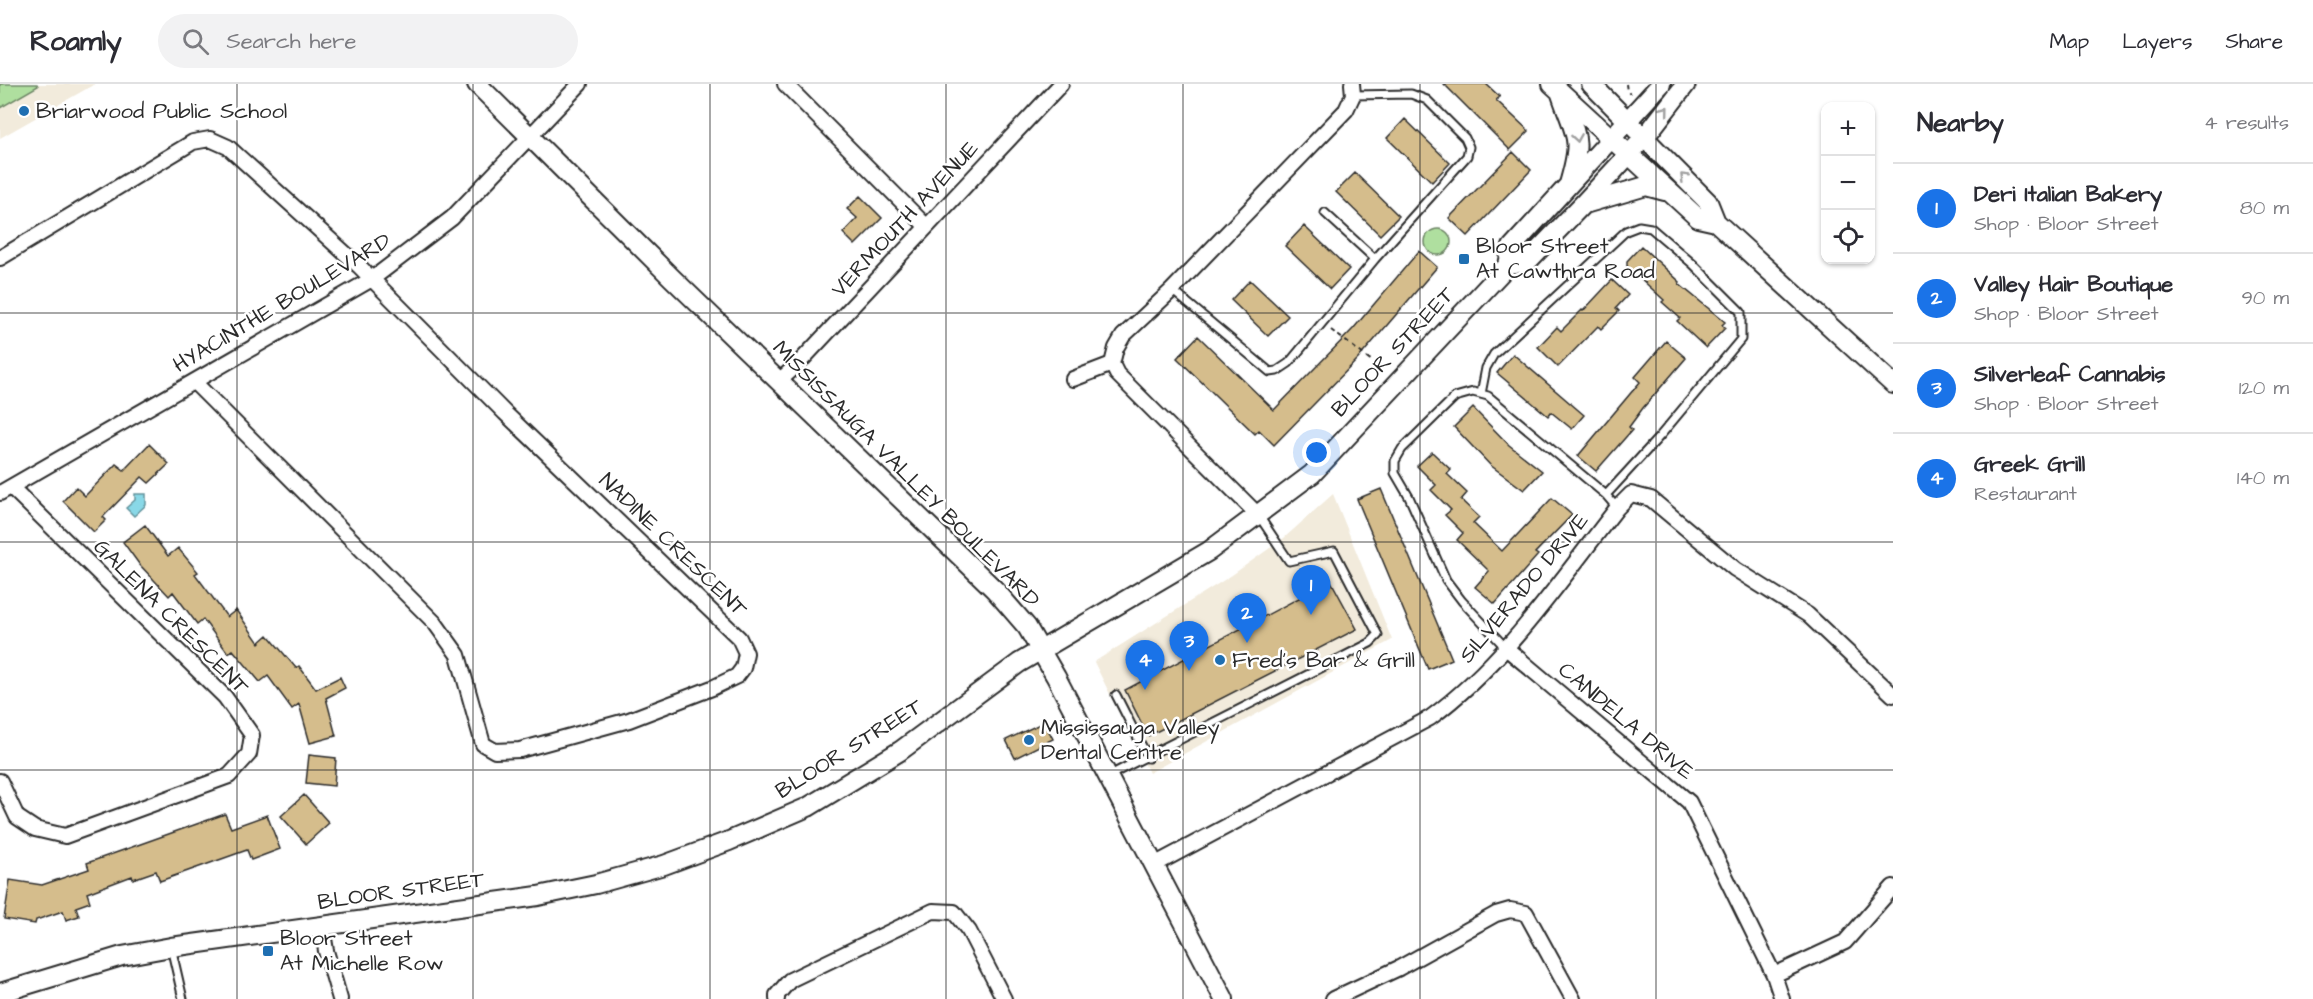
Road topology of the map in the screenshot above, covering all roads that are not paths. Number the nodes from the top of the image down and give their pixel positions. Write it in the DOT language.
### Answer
graph roads {
  1 [pos="477,84"];
  2 [pos="580,84"];
  3 [pos="785,84"];
  4 [pos="1061,84"];
  5 [pos="1590,84"];
  6 [pos="1661,84"];
  7 [pos="1686,84"];
  8 [pos="1556,88"];
  9 [pos="1352,90"];
  10 [pos="1629,120"];
  11 [pos="530,137"];
  12 [pos="1645,137"];
  13 [pos="1612,139"];
  14 [pos="1629,155"];
  15 [pos="1568,186"];
  16 [pos="1668,192"];
  17 [pos="1583,204"];
  18 [pos="1325,213"];
  19 [pos="1716,222"];
  20 [pos="926,226"];
  21 [pos="0,258"];
  22 [pos="1375,259"];
  23 [pos="1508,265"];
  24 [pos="372,279"];
  25 [pos="1172,290"];
  26 [pos="1112,364"];
  27 [pos="1073,379"];
  28 [pos="194,382"];
  29 [pos="778,382"];
  30 [pos="1893,384"];
  31 [pos="1481,394"];
  32 [pos="6,490"];
  33 [pos="1606,495"];
  34 [pos="1617,508"];
  35 [pos="1259,516"];
  36 [pos="1506,648"];
  37 [pos="1041,650"];
  38 [pos="1893,694"];
  39 [pos="1116,695"];
  40 [pos="1148,758"];
  41 [pos="1110,775"];
  42 [pos="0,781"];
  43 [pos="1154,865"];
  44 [pos="1893,887"];
  45 [pos="322,926"];
  46 [pos="171,947"];
  47 [pos="1774,975"];
  48 [pos="0,993"];
  49 [pos="183,999"];
  50 [pos="340,999"];
  51 [pos="777,999"];
  52 [pos="1004,999"];
  53 [pos="1224,999"];
  54 [pos="1333,999"];
  55 [pos="1573,999"];
  56 [pos="1782,999"];
  1 -- 11 [label="street, MISSISSAUGA VALLEY BOULEVARD"];
  2 -- 11 [label="street, HYACINTHE BOULEVARD"];
  3 -- 20 [label="street"];
  4 -- 20 [label="street, VERMOUTH AVENUE"];
  5 -- 10 [label="street"];
  6 -- 10 [label="street, BLOOR STREET"];
  12 -- 7 [label="street, BLOOR STREET, one-way"];
  8 -- 13 [label="street"];
  8 -- 15 [label="street, one-way"];
  9 -- 22 [label="lane"];
  9 -- 25 [label="street"];
  10 -- 12 [label="street"];
  10 -- 13 [label="street, BLOOR STREET"];
  11 -- 24 [label="street, HYACINTHE BOULEVARD"];
  11 -- 29 [label="street, MISSISSAUGA VALLEY BOULEVARD"];
  12 -- 14 [label="street, BLOOR STREET"];
  19 -- 12 [label="street, one-way"];
  13 -- 14 [label="street"];
  13 -- 15 [label="street, BLOOR STREET"];
  14 -- 16 [label="street"];
  14 -- 17 [label="street, BLOOR STREET"];
  15 -- 23 [label="street, BLOOR STREET"];
  16 -- 17 [label="street"];
  16 -- 19 [label="street"];
  17 -- 23 [label="street, BLOOR STREET"];
  18 -- 22 [label="lane"];
  19 -- 30 [label="street"];
  20 -- 29 [label="street, VERMOUTH AVENUE"];
  21 -- 24 [label="street, NADINE CRESCENT"];
  22 -- 25 [label="lane"];
  23 -- 35 [label="street, BLOOR STREET"];
  24 -- 28 [label="street, HYACINTHE BOULEVARD"];
  24 -- 28 [label="street, NADINE CRESCENT"];
  25 -- 26 [label="street"];
  26 -- 27 [label="street"];
  26 -- 35 [label="street"];
  28 -- 32 [label="street, HYACINTHE BOULEVARD"];
  29 -- 37 [label="street, MISSISSAUGA VALLEY BOULEVARD"];
  31 -- 33 [label="lane"];
  31 -- 33 [label="lane"];
  31 -- 36 [label="lane"];
  32 -- 42 [label="street, GALENA CRESCENT"];
  33 -- 34 [label="lane"];
  34 -- 36 [label="street, SILVERADO DRIVE"];
  34 -- 38 [label="street, SILVERADO DRIVE"];
  35 -- 37 [label="street, BLOOR STREET"];
  35 -- 40 [label="lane"];
  36 -- 43 [label="street, SILVERADO DRIVE"];
  36 -- 47 [label="street, CANDELA DRIVE"];
  37 -- 41 [label="street, MISSISSAUGA VALLEY BOULEVARD"];
  37 -- 45 [label="street, BLOOR STREET"];
  39 -- 40 [label="lane"];
  40 -- 41 [label="lane"];
  41 -- 43 [label="street, MISSISSAUGA VALLEY BOULEVARD"];
  43 -- 53 [label="street, MISSISSAUGA VALLEY BOULEVARD"];
  44 -- 47 [label="street"];
  45 -- 46 [label="street, BLOOR STREET"];
  45 -- 50 [label="street"];
  46 -- 48 [label="street, BLOOR STREET"];
  46 -- 49 [label="lane"];
  47 -- 56 [label="street, CANDELA DRIVE"];
  51 -- 52 [label="street"];
  54 -- 55 [label="street"];
}
